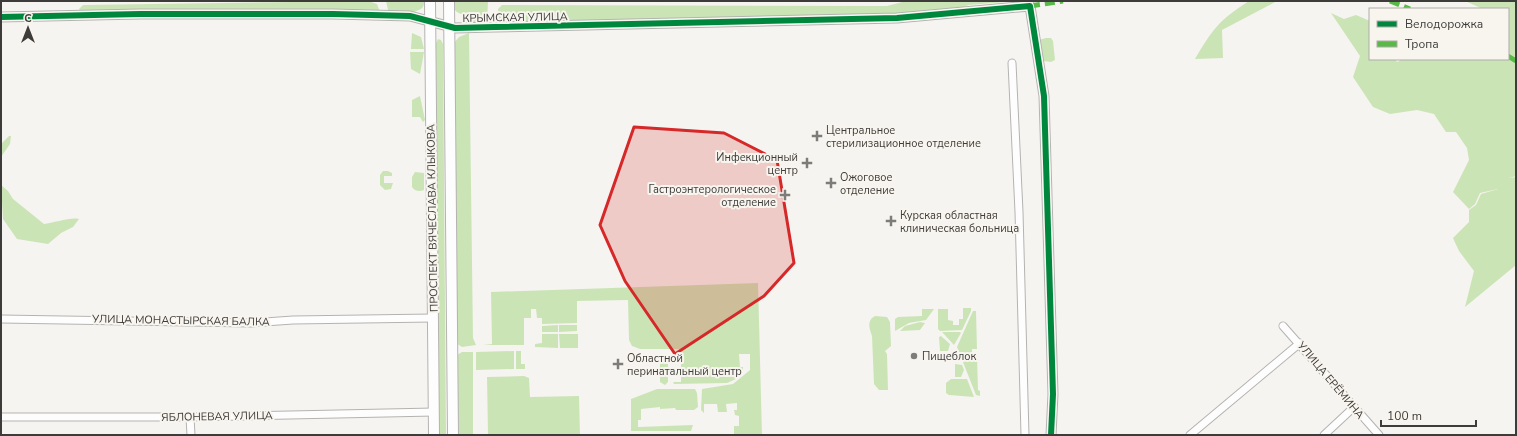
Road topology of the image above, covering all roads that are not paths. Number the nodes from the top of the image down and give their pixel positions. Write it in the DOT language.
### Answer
graph roads {
  1 [pos="430,5"];
  2 [pos="449,5"];
  3 [pos="1,17"];
  4 [pos="430,22"];
  5 [pos="449,26"];
  6 [pos="449,43"];
  7 [pos="430,44"];
  8 [pos="1012,63"];
  9 [pos="433,318"];
  10 [pos="1,319"];
  11 [pos="1283,326"];
  12 [pos="1300,343"];
  13 [pos="1353,408"];
  14 [pos="434,412"];
  15 [pos="190,416"];
  16 [pos="1,418"];
  17 [pos="191,435"];
  18 [pos="434,435"];
  19 [pos="453,435"];
  20 [pos="1025,435"];
  21 [pos="1050,435"];
  22 [pos="1190,435"];
  23 [pos="1324,435"];
  24 [pos="1378,435"];
  1 -- 2 [label="main road"];
  1 -- 4 [label="main road, ПРОСПЕКТ ВЯЧЕСЛАВА КЛЫКОВА"];
  2 -- 5 [label="main road, ПРОСПЕКТ ВЯЧЕСЛАВА КЛЫКОВА"];
  3 -- 4 [label="street, КРЫМСКАЯ УЛИЦА"];
  4 -- 5 [label="street, КРЫМСКАЯ УЛИЦА"];
  4 -- 7 [label="main road, ПРОСПЕКТ ВЯЧЕСЛАВА КЛЫКОВА"];
  5 -- 6 [label="main road, ПРОСПЕКТ ВЯЧЕСЛАВА КЛЫКОВА"];
  5 -- 21 [label="street, КРЫМСКАЯ УЛИЦА"];
  6 -- 7 [label="main road"];
  6 -- 19 [label="main road, ПРОСПЕКТ ВЯЧЕСЛАВА КЛЫКОВА"];
  7 -- 9 [label="main road, ПРОСПЕКТ ВЯЧЕСЛАВА КЛЫКОВА"];
  8 -- 20 [label="street"];
  9 -- 10 [label="street, УЛИЦА МОНАСТЫРСКАЯ БАЛКА"];
  9 -- 14 [label="main road, ПРОСПЕКТ ВЯЧЕСЛАВА КЛЫКОВА"];
  11 -- 12 [label="street, УЛИЦА ЕРЁМИНА"];
  12 -- 13 [label="street, УЛИЦА ЕРЁМИНА"];
  12 -- 22 [label="street"];
  13 -- 23 [label="street"];
  13 -- 24 [label="street, УЛИЦА ЕРЁМИНА"];
  14 -- 15 [label="street, ЯБЛОНЕВАЯ УЛИЦА"];
  14 -- 18 [label="main road, ПРОСПЕКТ ВЯЧЕСЛАВА КЛЫКОВА"];
  15 -- 16 [label="street, ЯБЛОНЕВАЯ УЛИЦА"];
  15 -- 17 [label="street"];
}
